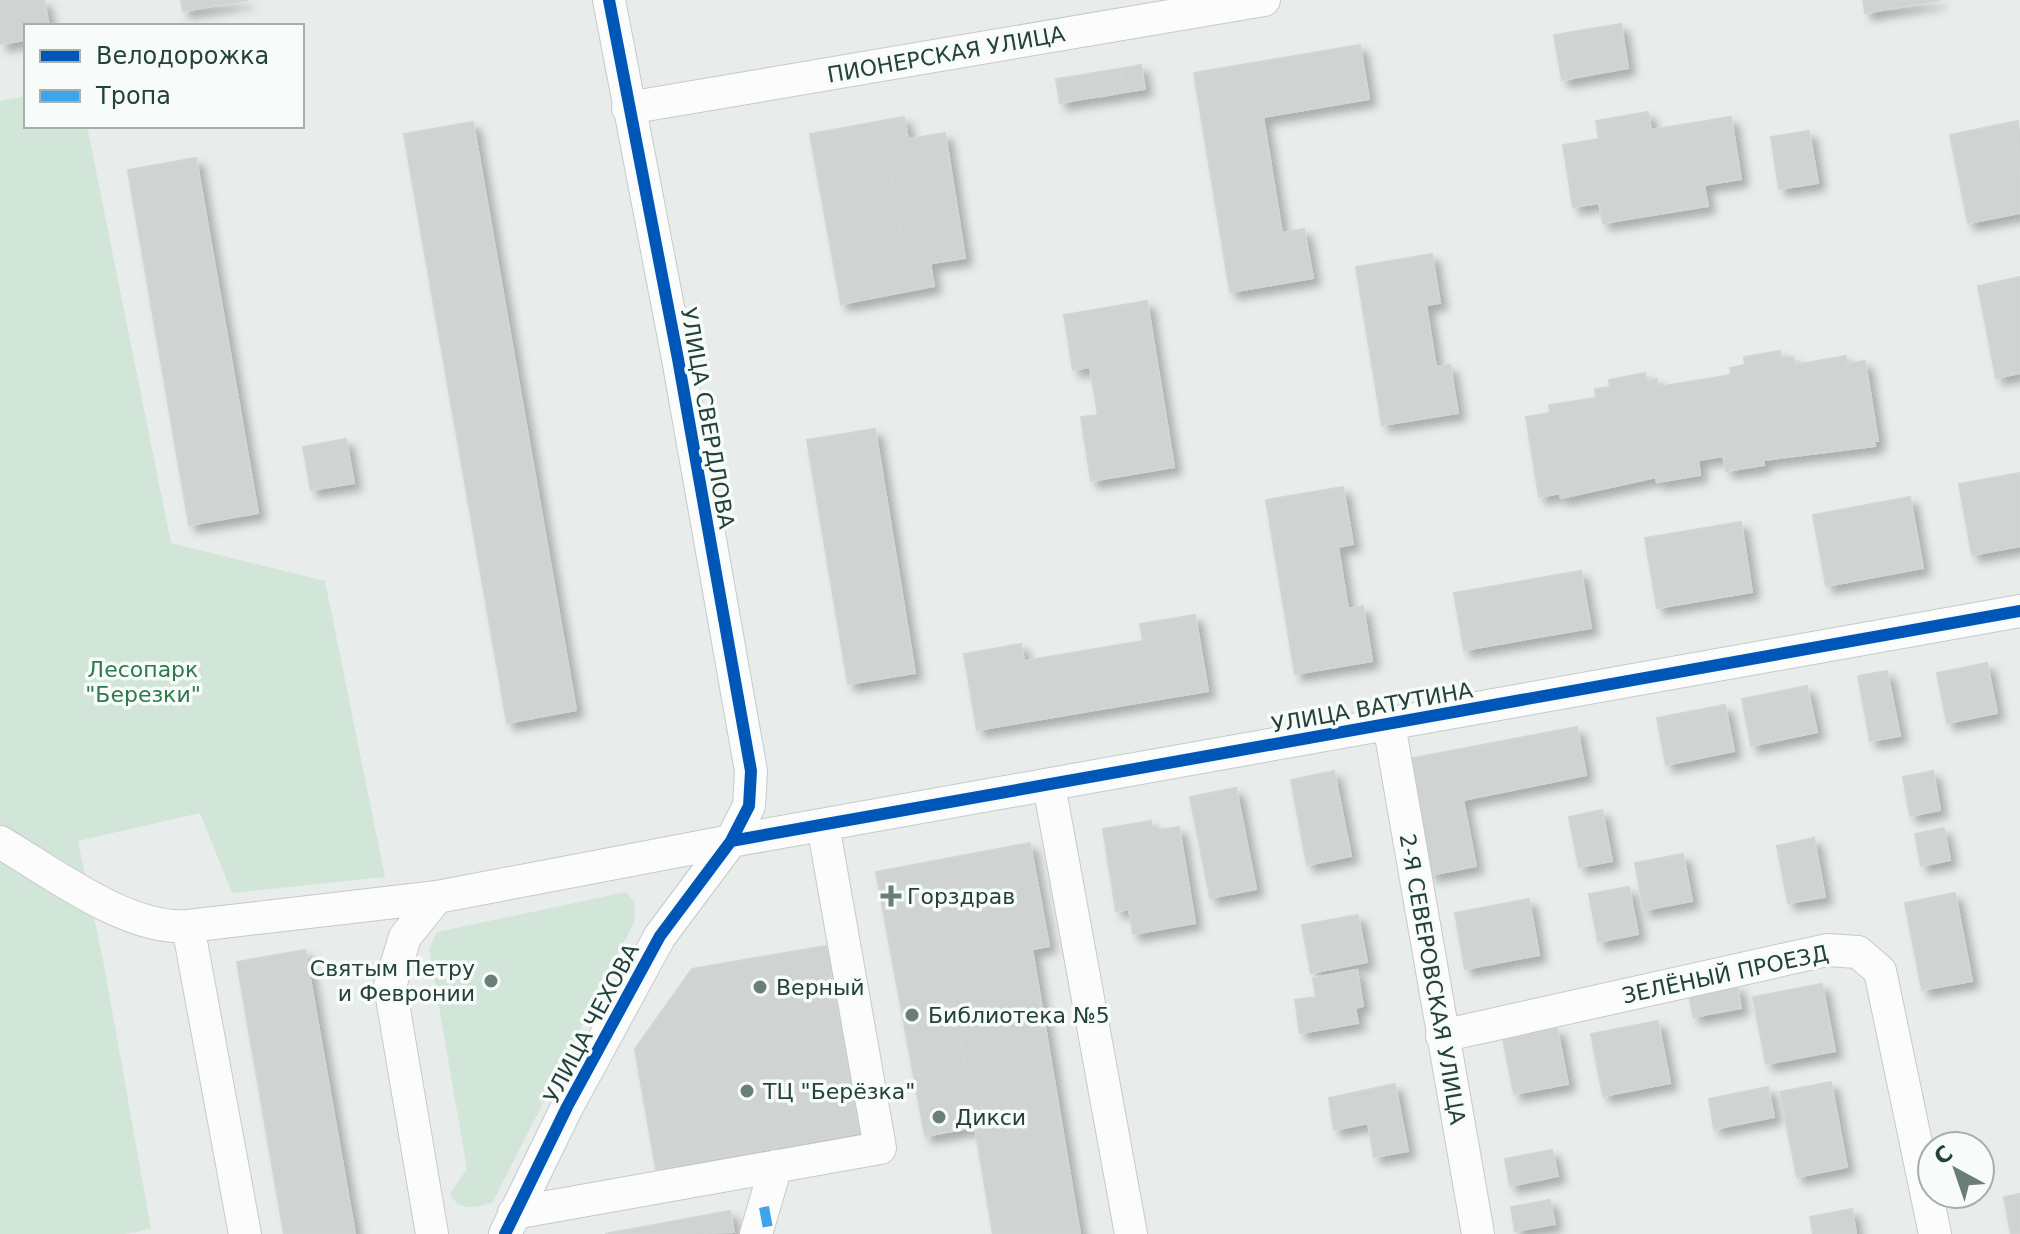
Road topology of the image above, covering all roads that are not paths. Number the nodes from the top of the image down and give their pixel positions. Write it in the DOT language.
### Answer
graph roads {
  1 [pos="609,0"];
  2 [pos="1264,0"];
  3 [pos="628,108"];
  4 [pos="2020,611"];
  5 [pos="1389,724"];
  6 [pos="1049,785"];
  7 [pos="823,825"];
  8 [pos="731,841"];
  9 [pos="0,842"];
  10 [pos="437,897"];
  11 [pos="188,926"];
  12 [pos="1442,1036"];
  13 [pos="776,1166"];
  14 [pos="509,1223"];
  15 [pos="245,1234"];
  16 [pos="432,1234"];
  17 [pos="756,1234"];
  18 [pos="1131,1234"];
  19 [pos="1478,1234"];
  20 [pos="1935,1234"];
  1 -- 3 [label="street, УЛИЦА СВЕРДЛОВА"];
  2 -- 3 [label="street, ПИОНЕРСКАЯ УЛИЦА"];
  3 -- 8 [label="street, УЛИЦА СВЕРДЛОВА"];
  4 -- 5 [label="street, УЛИЦА ВАТУТИНА"];
  5 -- 6 [label="street, УЛИЦА ВАТУТИНА"];
  5 -- 12 [label="street, 2-Я СЕВЕРОВСКАЯ УЛИЦА"];
  6 -- 7 [label="street, УЛИЦА ВАТУТИНА"];
  6 -- 18 [label="street"];
  7 -- 8 [label="street, УЛИЦА ВАТУТИНА"];
  7 -- 13 [label="street"];
  8 -- 10 [label="street, УЛИЦА ВАТУТИНА"];
  8 -- 14 [label="street, УЛИЦА ЧЕХОВА"];
  9 -- 11 [label="street, УЛИЦА ВАТУТИНА"];
  10 -- 11 [label="street, УЛИЦА ВАТУТИНА"];
  10 -- 16 [label="street"];
  11 -- 15 [label="street"];
  12 -- 19 [label="street, 2-Я СЕВЕРОВСКАЯ УЛИЦА"];
  12 -- 20 [label="street, ЗЕЛЁНЫЙ ПРОЕЗД"];
  13 -- 14 [label="street"];
  13 -- 17 [label="street"];
}
